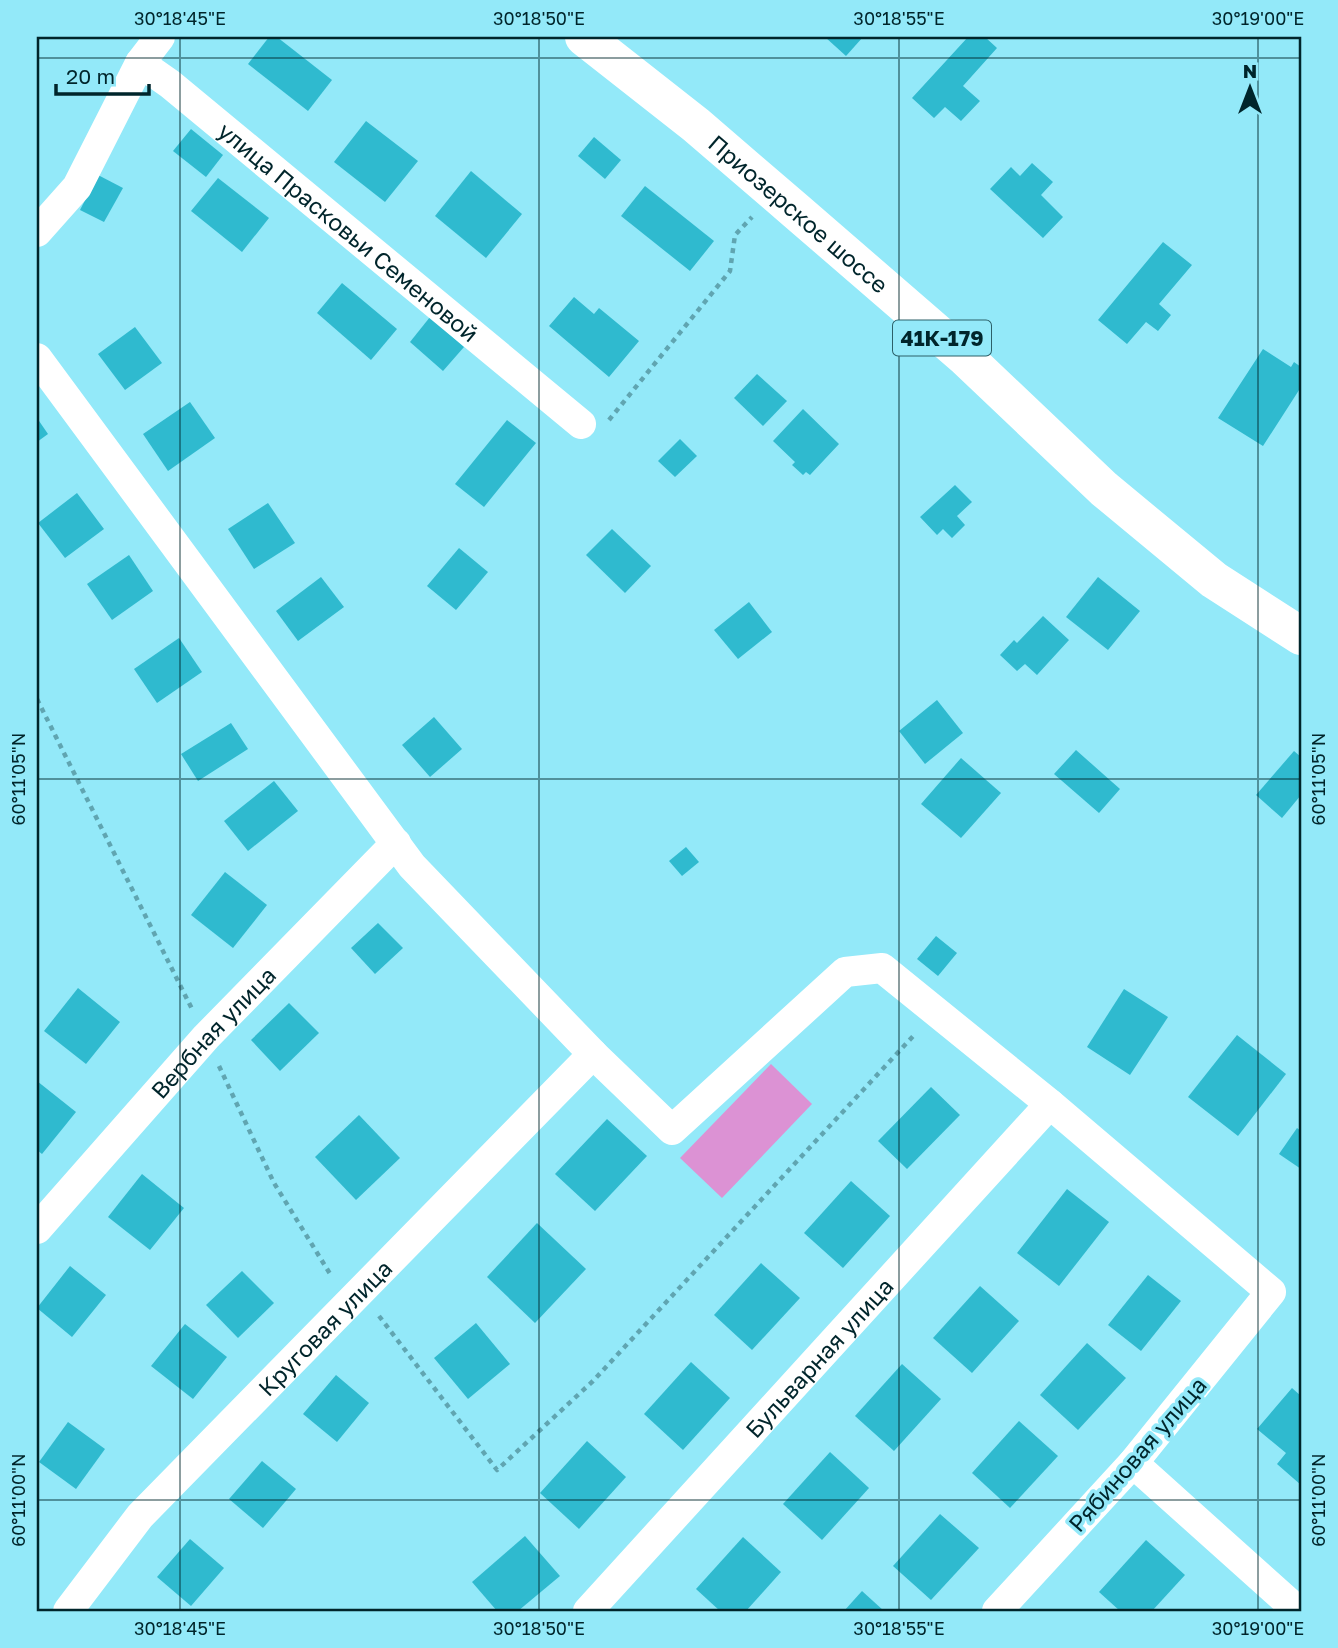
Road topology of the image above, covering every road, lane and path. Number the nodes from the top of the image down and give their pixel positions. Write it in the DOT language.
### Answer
graph roads {
  1 [pos="160,37"];
  2 [pos="584,37"];
  3 [pos="140,64"];
  4 [pos="763,220"];
  5 [pos="38,229"];
  6 [pos="37,358"];
  7 [pos="581,424"];
  8 [pos="1301,636"];
  9 [pos="37,699"];
  10 [pos="396,843"];
  11 [pos="936,1011"];
  12 [pos="206,1037"];
  13 [pos="593,1054"];
  14 [pos="1050,1104"];
  15 [pos="37,1229"];
  16 [pos="354,1298"];
  17 [pos="1133,1463"];
  18 [pos="68,1611"];
  19 [pos="588,1611"];
  20 [pos="998,1611"];
  21 [pos="1298,1611"];
  1 -- 3 [label="street"];
  2 -- 8 [label="main road, Приозерское шоссе / 41К-179"];
  3 -- 5 [label="street"];
  3 -- 7 [label="street, улица Прасковьи Семеновой"];
  4 -- 7 [label="path"];
  6 -- 10 [label="street"];
  9 -- 12 [label="path"];
  10 -- 12 [label="street, Вербная улица"];
  10 -- 13 [label="street"];
  11 -- 13 [label="street"];
  11 -- 14 [label="street"];
  11 -- 16 [label="path"];
  12 -- 15 [label="street, Вербная улица"];
  12 -- 16 [label="path"];
  13 -- 16 [label="street, Круговая улица"];
  14 -- 17 [label="street, Рябиновая улица"];
  14 -- 19 [label="street, Бульварная улица"];
  16 -- 18 [label="street, Круговая улица"];
  17 -- 20 [label="street, Рябиновая улица"];
  17 -- 21 [label="street"];
}
